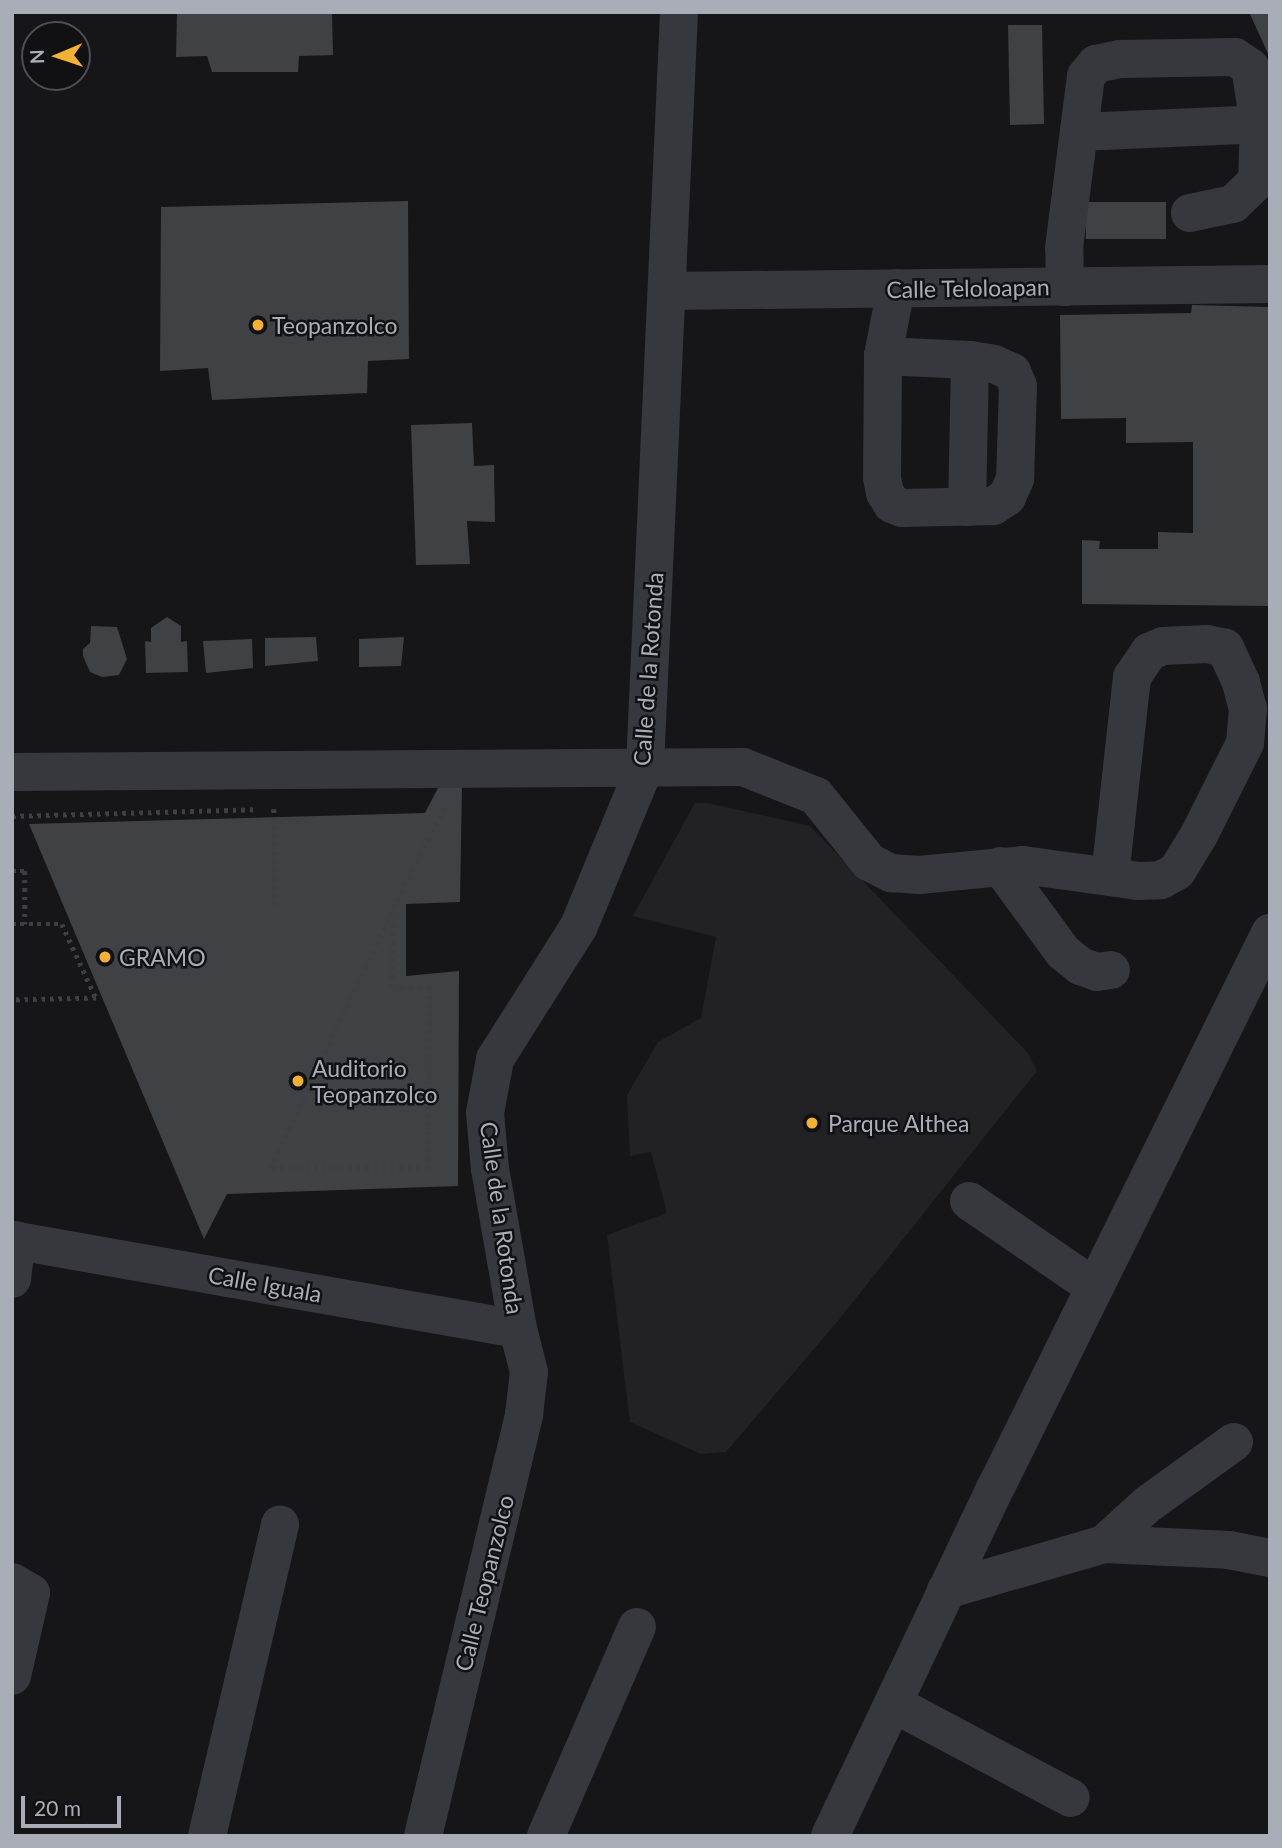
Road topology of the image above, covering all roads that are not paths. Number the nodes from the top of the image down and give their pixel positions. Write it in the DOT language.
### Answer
graph roads {
  1 [pos="678,12"];
  2 [pos="1259,124"];
  3 [pos="1079,132"];
  4 [pos="1190,213"];
  5 [pos="1270,284"];
  6 [pos="1065,287"];
  7 [pos="883,289"];
  8 [pos="667,291"];
  9 [pos="883,356"];
  10 [pos="645,768"];
  11 [pos="12,772"];
  12 [pos="1000,866"];
  13 [pos="1110,877"];
  14 [pos="1270,933"];
  15 [pos="1111,970"];
  16 [pos="969,1201"];
  17 [pos="14,1240"];
  18 [pos="12,1279"];
  19 [pos="1094,1287"];
  20 [pos="518,1329"];
  21 [pos="1234,1442"];
  22 [pos="281,1524"];
  23 [pos="1104,1544"];
  24 [pos="1270,1558"];
  25 [pos="12,1583"];
  26 [pos="946,1590"];
  27 [pos="637,1627"];
  28 [pos="12,1676"];
  29 [pos="894,1704"];
  30 [pos="1071,1798"];
  31 [pos="207,1836"];
  32 [pos="423,1836"];
  33 [pos="546,1836"];
  34 [pos="830,1836"];
  1 -- 8 [label="street, Calle de la Rotonda"];
  2 -- 3 [label="street"];
  2 -- 3 [label="street"];
  2 -- 4 [label="street"];
  3 -- 6 [label="street"];
  5 -- 6 [label="street, Calle Teloloapan"];
  6 -- 7 [label="street, Calle Teloloapan"];
  7 -- 8 [label="street, Calle Teloloapan"];
  7 -- 9 [label="street"];
  8 -- 10 [label="street, Calle de la Rotonda"];
  9 -- 9 [label="street"];
  10 -- 11 [label="street"];
  10 -- 12 [label="street"];
  10 -- 20 [label="street, Calle de la Rotonda"];
  12 -- 13 [label="street"];
  12 -- 15 [label="street"];
  13 -- 13 [label="street"];
  14 -- 19 [label="street"];
  16 -- 19 [label="street"];
  17 -- 18 [label="street"];
  17 -- 20 [label="street, Calle Iguala"];
  19 -- 26 [label="street"];
  20 -- 32 [label="street, Calle Teopanzolco"];
  21 -- 23 [label="street"];
  22 -- 31 [label="street"];
  23 -- 24 [label="street"];
  23 -- 26 [label="street"];
  25 -- 28 [label="street"];
  26 -- 29 [label="street"];
  27 -- 33 [label="street"];
  29 -- 30 [label="street"];
  29 -- 34 [label="street"];
}
